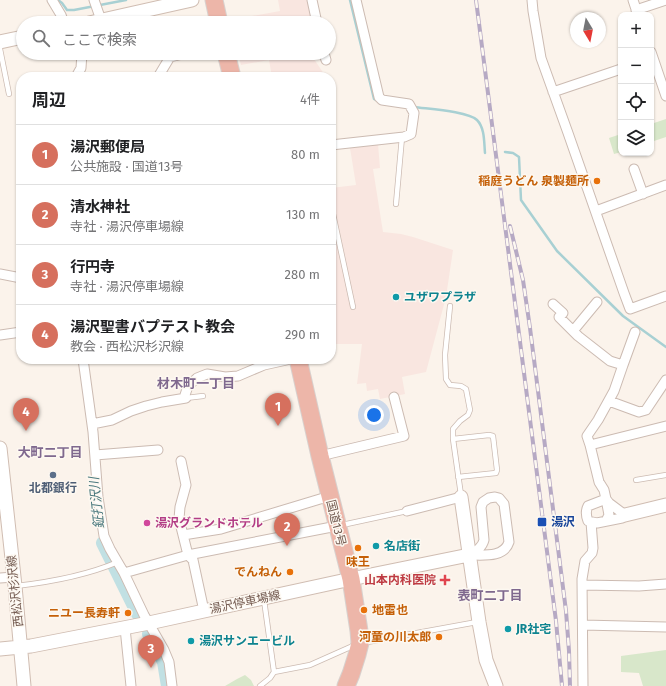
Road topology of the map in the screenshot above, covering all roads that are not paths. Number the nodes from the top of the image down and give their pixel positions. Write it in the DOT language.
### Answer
graph roads {
  1 [pos="52,0"];
  2 [pos="94,0"];
  3 [pos="192,0"];
  4 [pos="214,0"];
  5 [pos="312,0"];
  6 [pos="356,0"];
  7 [pos="532,0"];
  8 [pos="633,0"];
  9 [pos="666,0"];
  10 [pos="637,12"];
  11 [pos="639,12"];
  12 [pos="61,16"];
  13 [pos="95,16"];
  14 [pos="149,16"];
  15 [pos="217,16"];
  16 [pos="315,16"];
  17 [pos="16,39"];
  18 [pos="0,42"];
  19 [pos="0,49"];
  20 [pos="82,60"];
  21 [pos="168,60"];
  22 [pos="227,60"];
  23 [pos="654,60"];
  24 [pos="618,70"];
  25 [pos="79,72"];
  26 [pos="161,72"];
  27 [pos="229,72"];
  28 [pos="663,80"];
  29 [pos="552,92"];
  30 [pos="9,94"];
  31 [pos="666,96"];
  32 [pos="402,137"];
  33 [pos="336,144"];
  34 [pos="634,169"];
  35 [pos="666,186"];
  36 [pos="643,194"];
  37 [pos="396,204"];
  38 [pos="596,211"];
  39 [pos="336,227"];
  40 [pos="0,274"];
  41 [pos="16,277"];
  42 [pos="666,296"];
  43 [pos="597,302"];
  44 [pos="553,304"];
  45 [pos="450,306"];
  46 [pos="353,307"];
  47 [pos="573,331"];
  48 [pos="635,332"];
  49 [pos="16,333"];
  50 [pos="0,335"];
  51 [pos="84,364"];
  52 [pos="268,364"];
  53 [pos="299,364"];
  54 [pos="622,365"];
  55 [pos="666,380"];
  56 [pos="203,396"];
  57 [pos="394,396"];
  58 [pos="185,398"];
  59 [pos="609,401"];
  60 [pos="92,424"];
  61 [pos="666,426"];
  62 [pos="453,439"];
  63 [pos="590,445"];
  64 [pos="0,448"];
  65 [pos="158,450"];
  66 [pos="95,455"];
  67 [pos="320,456"];
  68 [pos="181,461"];
  69 [pos="666,474"];
  70 [pos="458,477"];
  71 [pos="636,480"];
  72 [pos="330,496"];
  73 [pos="461,497"];
  74 [pos="606,499"];
  75 [pos="666,505"];
  76 [pos="407,511"];
  77 [pos="625,515"];
  78 [pos="606,521"];
  79 [pos="591,522"];
  80 [pos="337,526"];
  81 [pos="183,535"];
  82 [pos="470,555"];
  83 [pos="188,556"];
  84 [pos="118,563"];
  85 [pos="124,573"];
  86 [pos="0,578"];
  87 [pos="351,579"];
  88 [pos="14,582"];
  89 [pos="666,584"];
  90 [pos="582,585"];
  91 [pos="264,598"];
  92 [pos="204,611"];
  93 [pos="479,622"];
  94 [pos="149,623"];
  95 [pos="583,625"];
  96 [pos="666,627"];
  97 [pos="125,628"];
  98 [pos="360,644"];
  99 [pos="20,647"];
  100 [pos="0,649"];
  101 [pos="274,672"];
  102 [pos="495,685"];
  103 [pos="24,686"];
  104 [pos="131,686"];
  105 [pos="172,686"];
  106 [pos="260,686"];
  107 [pos="346,686"];
  108 [pos="583,686"];
  1 -- 12 [label="street"];
  2 -- 13 [label="street"];
  3 -- 14 [label="main road"];
  4 -- 15 [label="highway"];
  5 -- 16 [label="street"];
  6 -- 32 [label="street"];
  7 -- 29 [label="street"];
  8 -- 10 [label="street"];
  9 -- 11 [label="street"];
  17 -- 18 [label="main road"];
  19 -- 30 [label="lane"];
  20 -- 25 [label="street"];
  21 -- 26 [label="street"];
  22 -- 27 [label="highway"];
  23 -- 28 [label="street"];
  24 -- 29 [label="street"];
  28 -- 31 [label="street"];
  29 -- 38 [label="street"];
  32 -- 33 [label="street"];
  32 -- 37 [label="lane"];
  34 -- 36 [label="street"];
  35 -- 36 [label="street"];
  36 -- 38 [label="street"];
  38 -- 42 [label="street"];
  39 -- 46 [label="lane"];
  40 -- 41 [label="street"];
  43 -- 47 [label="street"];
  44 -- 47 [label="street"];
  45 -- 62 [label="lane"];
  47 -- 54 [label="street"];
  48 -- 54 [label="street"];
  49 -- 50 [label="street"];
  51 -- 60 [label="street"];
  52 -- 58 [label="street"];
  53 -- 67 [label="highway, 国道13号"];
  54 -- 59 [label="street"];
  55 -- 59 [label="street"];
  56 -- 58 [label="lane"];
  57 -- 67 [label="street"];
  58 -- 60 [label="street"];
  59 -- 63 [label="street"];
  60 -- 66 [label="street"];
  61 -- 63 [label="street"];
  62 -- 70 [label="lane"];
  62 -- 70 [label="lane"];
  63 -- 74 [label="street"];
  64 -- 88 [label="main road, 西松沢杉沢線"];
  65 -- 66 [label="street"];
  66 -- 84 [label="street"];
  67 -- 72 [label="highway, 国道13号"];
  68 -- 81 [label="street"];
  69 -- 71 [label="lane"];
  70 -- 73 [label="lane"];
  72 -- 80 [label="highway, 国道13号"];
  72 -- 81 [label="street"];
  73 -- 76 [label="street"];
  73 -- 82 [label="main road"];
  74 -- 77 [label="street"];
  74 -- 78 [label="street"];
  74 -- 79 [label="street"];
  75 -- 77 [label="main road"];
  76 -- 80 [label="lane"];
  77 -- 78 [label="street"];
  78 -- 79 [label="street"];
  79 -- 90 [label="street"];
  80 -- 83 [label="street"];
  80 -- 87 [label="highway, 国道13号"];
  81 -- 83 [label="street"];
  82 -- 82 [label="street"];
  82 -- 87 [label="main road, 湯沢停車場線"];
  82 -- 93 [label="main road"];
  83 -- 85 [label="street"];
  83 -- 92 [label="street"];
  84 -- 85 [label="street"];
  84 -- 88 [label="lane"];
  85 -- 94 [label="street"];
  86 -- 88 [label="street"];
  87 -- 91 [label="main road, 湯沢停車場線"];
  87 -- 98 [label="highway, 国道13号"];
  88 -- 99 [label="main road, 西松沢杉沢線"];
  89 -- 90 [label="street"];
  90 -- 95 [label="street"];
  91 -- 92 [label="main road, 湯沢停車場線"];
  91 -- 101 [label="lane"];
  92 -- 94 [label="main road, 湯沢停車場線"];
  93 -- 98 [label="lane"];
  93 -- 102 [label="main road"];
  94 -- 97 [label="main road, 湯沢停車場線"];
  94 -- 105 [label="street"];
  95 -- 96 [label="street"];
  95 -- 108 [label="street"];
  97 -- 99 [label="main road, 湯沢停車場線"];
  97 -- 104 [label="street"];
  98 -- 101 [label="lane"];
  98 -- 107 [label="highway, 国道13号"];
  99 -- 100 [label="main road, 湯沢停車場線"];
  99 -- 103 [label="main road, 西松沢杉沢線"];
  101 -- 106 [label="lane"];
}
